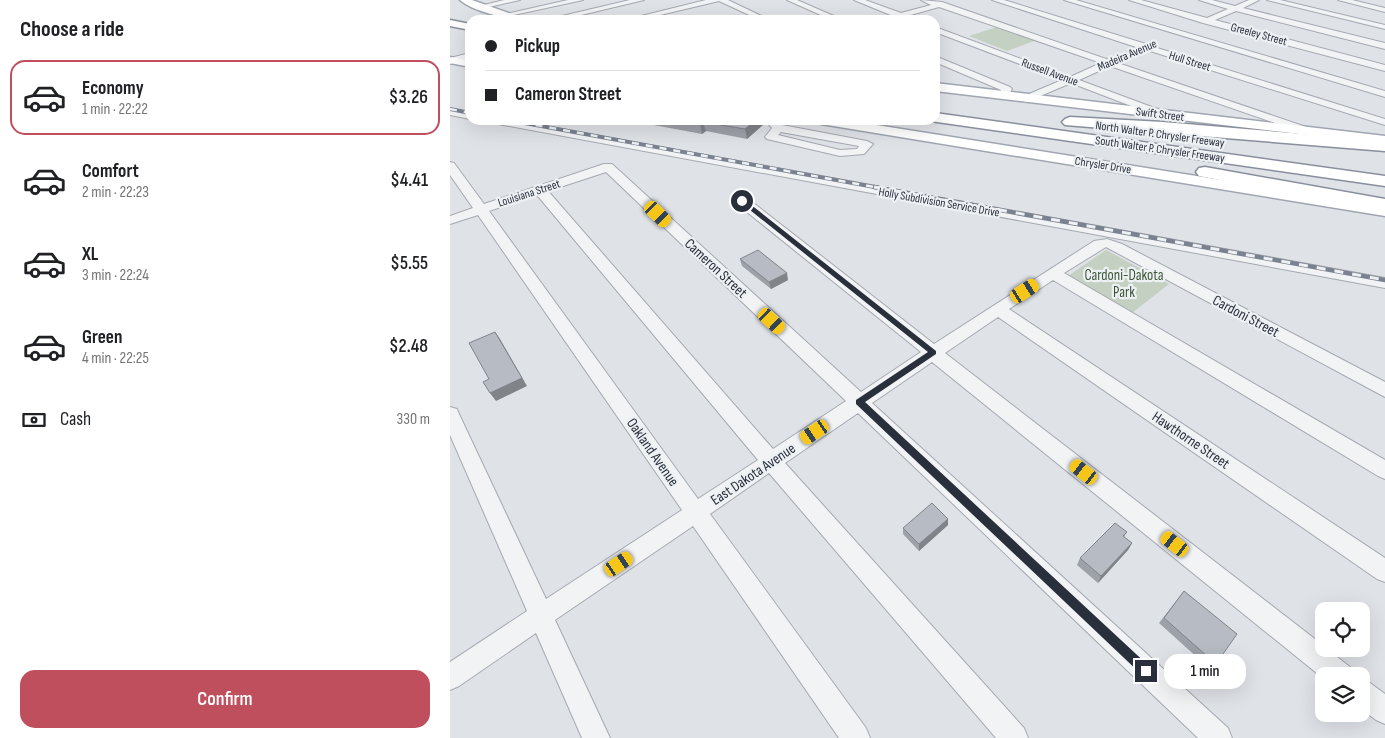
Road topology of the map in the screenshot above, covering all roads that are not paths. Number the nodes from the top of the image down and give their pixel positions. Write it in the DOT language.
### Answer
graph roads {
  1 [pos="464,0"];
  2 [pos="516,0"];
  3 [pos="579,0"];
  4 [pos="584,0"];
  5 [pos="640,0"];
  6 [pos="716,0"];
  7 [pos="722,0"];
  8 [pos="791,0"];
  9 [pos="858,0"];
  10 [pos="925,0"];
  11 [pos="955,0"];
  12 [pos="996,0"];
  13 [pos="1068,0"];
  14 [pos="1133,0"];
  15 [pos="1203,0"];
  16 [pos="1256,0"];
  17 [pos="1271,0"];
  18 [pos="1342,0"];
  19 [pos="939,5"];
  20 [pos="480,7"];
  21 [pos="1236,8"];
  22 [pos="600,9"];
  23 [pos="673,10"];
  24 [pos="1385,10"];
  25 [pos="608,14"];
  26 [pos="502,15"];
  27 [pos="510,15"];
  28 [pos="572,15"];
  29 [pos="651,15"];
  30 [pos="683,15"];
  31 [pos="755,15"];
  32 [pos="827,15"];
  33 [pos="897,15"];
  34 [pos="904,15"];
  35 [pos="1208,20"];
  36 [pos="450,22"];
  37 [pos="465,26"];
  38 [pos="1385,27"];
  39 [pos="940,31"];
  40 [pos="1178,34"];
  41 [pos="1385,46"];
  42 [pos="1146,47"];
  43 [pos="465,59"];
  44 [pos="451,60"];
  45 [pos="940,61"];
  46 [pos="1110,62"];
  47 [pos="1385,68"];
  48 [pos="1071,80"];
  49 [pos="940,88"];
  50 [pos="1385,94"];
  51 [pos="1004,96"];
  52 [pos="1026,98"];
  53 [pos="940,105"];
  54 [pos="450,112"];
  55 [pos="465,115"];
  56 [pos="1164,115"];
  57 [pos="1032,117"];
  58 [pos="940,119"];
  59 [pos="1051,119"];
  60 [pos="1070,122"];
  61 [pos="1385,122"];
  62 [pos="521,125"];
  63 [pos="774,125"];
  64 [pos="778,125"];
  65 [pos="852,125"];
  66 [pos="985,125"];
  67 [pos="1308,131"];
  68 [pos="1385,140"];
  69 [pos="1385,146"];
  70 [pos="1346,158"];
  71 [pos="450,166"];
  72 [pos="608,167"];
  73 [pos="1385,180"];
  74 [pos="540,190"];
  75 [pos="742,201"];
  76 [pos="1385,205"];
  77 [pos="481,209"];
  78 [pos="1385,211"];
  79 [pos="450,220"];
  80 [pos="1107,243"];
  81 [pos="1052,274"];
  82 [pos="1385,283"];
  83 [pos="998,309"];
  84 [pos="933,352"];
  85 [pos="1385,390"];
  86 [pos="859,402"];
  87 [pos="450,414"];
  88 [pos="771,462"];
  89 [pos="1385,470"];
  90 [pos="695,512"];
  91 [pos="1385,571"];
  92 [pos="541,616"];
  93 [pos="1330,667"];
  94 [pos="450,677"];
  95 [pos="1370,699"];
  96 [pos="1385,711"];
  97 [pos="596,738"];
  98 [pos="856,738"];
  99 [pos="1014,738"];
  100 [pos="1218,738"];
  1 -- 20 [label="main road"];
  2 -- 20 [label="street"];
  3 -- 27 [label="street"];
  4 -- 22 [label="street"];
  5 -- 22 [label="street"];
  6 -- 23 [label="street"];
  7 -- 31 [label="street"];
  8 -- 32 [label="street"];
  9 -- 33 [label="street"];
  10 -- 19 [label="street"];
  11 -- 19 [label="street"];
  12 -- 42 [label="street, Hull Street"];
  13 -- 40 [label="street"];
  14 -- 35 [label="street, Greeley Street"];
  15 -- 21 [label="street"];
  16 -- 21 [label="street, Madeira Avenue"];
  17 -- 38 [label="street"];
  18 -- 24 [label="street"];
  19 -- 34 [label="street"];
  19 -- 46 [label="street"];
  20 -- 26 [label="main road"];
  21 -- 35 [label="street, Madeira Avenue"];
  21 -- 41 [label="street"];
  22 -- 25 [label="street"];
  22 -- 28 [label="street"];
  23 -- 29 [label="street"];
  23 -- 30 [label="street"];
  35 -- 40 [label="street, Madeira Avenue"];
  35 -- 47 [label="street, Greeley Street"];
  36 -- 37 [label="highway"];
  39 -- 48 [label="street, Russell Avenue"];
  40 -- 42 [label="street, Madeira Avenue"];
  40 -- 50 [label="street"];
  42 -- 46 [label="street, Madeira Avenue"];
  42 -- 61 [label="street, Hull Street"];
  43 -- 44 [label="main road"];
  45 -- 51 [label="street"];
  46 -- 48 [label="street, Madeira Avenue"];
  46 -- 67 [label="street"];
  48 -- 52 [label="street, Madeira Avenue"];
  48 -- 56 [label="street, Russell Avenue"];
  49 -- 51 [label="main road, Swift Street"];
  51 -- 52 [label="main road, Swift Street"];
  52 -- 56 [label="main road, Swift Street"];
  53 -- 57 [label="highway"];
  54 -- 55 [label="street"];
  56 -- 67 [label="main road, Swift Street"];
  58 -- 66 [label="highway, South Walter P. Chrysler Freeway"];
  59 -- 60 [label="highway, North Walter P. Chrysler Freeway"];
  60 -- 69 [label="highway"];
  60 -- 70 [label="highway, North Walter P. Chrysler Freeway"];
  62 -- 82 [label="street, Holly Subdivision Service Drive"];
  63 -- 64 [label="street"];
  65 -- 78 [label="main road, Chrysler Drive"];
  66 -- 73 [label="highway, South Walter P. Chrysler Freeway"];
  66 -- 76 [label="highway"];
  67 -- 68 [label="main road, Swift Street"];
  71 -- 77 [label="street, Oakland Avenue"];
  72 -- 74 [label="street, Louisiana Street"];
  72 -- 86 [label="street, Cameron Street"];
  74 -- 77 [label="street, Louisiana Street"];
  74 -- 88 [label="street"];
  75 -- 84 [label="street"];
  77 -- 79 [label="street, Louisiana Street"];
  77 -- 90 [label="street, Oakland Avenue"];
  80 -- 81 [label="street, East Dakota Avenue"];
  80 -- 85 [label="street, Cardoni Street"];
  81 -- 83 [label="street, East Dakota Avenue"];
  81 -- 89 [label="street"];
  83 -- 84 [label="street, East Dakota Avenue"];
  83 -- 91 [label="street, Hawthorne Street"];
  84 -- 86 [label="street, East Dakota Avenue"];
  84 -- 93 [label="street"];
  86 -- 88 [label="street, East Dakota Avenue"];
  86 -- 100 [label="street, Cameron Street"];
  87 -- 92 [label="street"];
  88 -- 90 [label="street, East Dakota Avenue"];
  88 -- 99 [label="street"];
  90 -- 92 [label="street, East Dakota Avenue"];
  90 -- 98 [label="street, Oakland Avenue"];
  92 -- 94 [label="street, East Dakota Avenue"];
  92 -- 97 [label="street"];
  95 -- 96 [label="street"];
}
